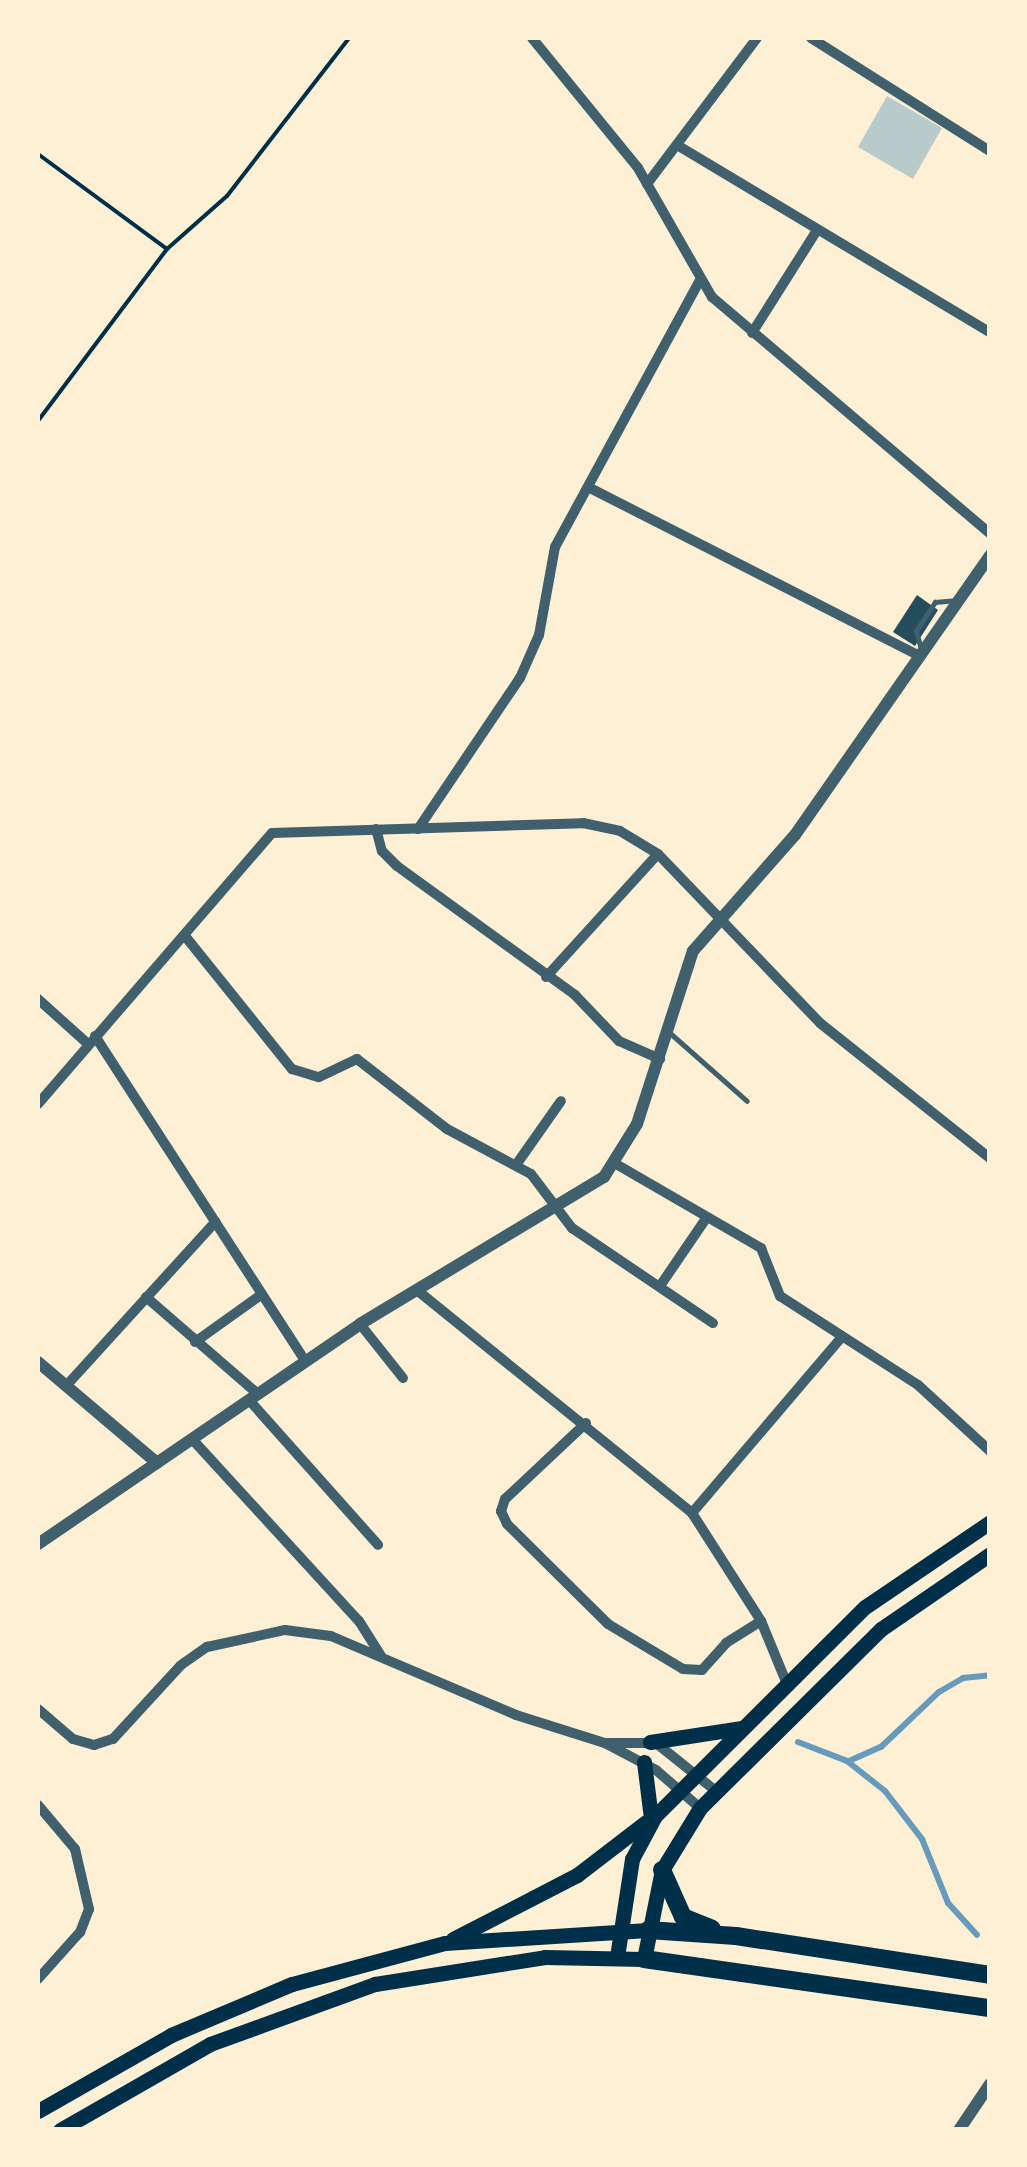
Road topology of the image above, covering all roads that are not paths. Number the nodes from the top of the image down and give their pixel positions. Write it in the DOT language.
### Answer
graph roads {
  1 [pos="532,38"];
  2 [pos="758,38"];
  3 [pos="811,38"];
  4 [pos="677,145"];
  5 [pos="990,151"];
  6 [pos="648,184"];
  7 [pos="817,230"];
  8 [pos="700,282"];
  9 [pos="990,332"];
  10 [pos="752,333"];
  11 [pos="588,487"];
  12 [pos="990,534"];
  13 [pos="990,555"];
  14 [pos="921,654"];
  15 [pos="418,828"];
  16 [pos="376,829"];
  17 [pos="658,854"];
  18 [pos="718,921"];
  19 [pos="185,936"];
  20 [pos="546,976"];
  21 [pos="38,999"];
  22 [pos="668,1032"];
  23 [pos="92,1040"];
  24 [pos="660,1059"];
  25 [pos="561,1101"];
  26 [pos="747,1101"];
  27 [pos="38,1104"];
  28 [pos="990,1158"];
  29 [pos="516,1164"];
  30 [pos="616,1164"];
  31 [pos="557,1206"];
  32 [pos="706,1217"];
  33 [pos="216,1222"];
  34 [pos="660,1286"];
  35 [pos="418,1291"];
  36 [pos="262,1294"];
  37 [pos="146,1297"];
  38 [pos="714,1323"];
  39 [pos="360,1324"];
  40 [pos="840,1339"];
  41 [pos="195,1342"];
  42 [pos="305,1360"];
  43 [pos="38,1362"];
  44 [pos="403,1378"];
  45 [pos="66,1386"];
  46 [pos="254,1397"];
  47 [pos="586,1423"];
  48 [pos="192,1439"];
  49 [pos="990,1451"];
  50 [pos="158,1462"];
  51 [pos="692,1513"];
  52 [pos="990,1522"];
  53 [pos="38,1544"];
  54 [pos="378,1545"];
  55 [pos="990,1554"];
  56 [pos="761,1621"];
  57 [pos="382,1657"];
  58 [pos="786,1684"];
  59 [pos="38,1710"];
  60 [pos="742,1728"];
  61 [pos="650,1742"];
  62 [pos="605,1743"];
  63 [pos="644,1762"];
  64 [pos="698,1774"];
  65 [pos="681,1790"];
  66 [pos="716,1791"];
  67 [pos="38,1805"];
  68 [pos="700,1808"];
  69 [pos="653,1817"];
  70 [pos="662,1870"];
  71 [pos="617,1930"];
  72 [pos="648,1930"];
  73 [pos="736,1936"];
  74 [pos="445,1943"];
  75 [pos="617,1958"];
  76 [pos="644,1959"];
  77 [pos="990,1975"];
  78 [pos="38,1979"];
  79 [pos="990,2008"];
  80 [pos="990,2084"];
  81 [pos="38,2111"];
  82 [pos="60,2130"];
  83 [pos="959,2130"];
  1 -- 6 [label="street"];
  2 -- 4 [label="street"];
  3 -- 5 [label="street"];
  4 -- 6 [label="street"];
  4 -- 7 [label="street"];
  6 -- 8 [label="street"];
  7 -- 9 [label="street"];
  7 -- 10 [label="street"];
  8 -- 10 [label="street"];
  8 -- 11 [label="street"];
  10 -- 12 [label="street"];
  11 -- 14 [label="street"];
  11 -- 15 [label="street"];
  13 -- 14 [label="street"];
  14 -- 18 [label="street"];
  15 -- 16 [label="street"];
  15 -- 17 [label="street"];
  16 -- 19 [label="street"];
  16 -- 20 [label="street"];
  17 -- 18 [label="street"];
  17 -- 20 [label="street"];
  18 -- 22 [label="street"];
  18 -- 28 [label="street"];
  19 -- 23 [label="street"];
  19 -- 29 [label="street"];
  20 -- 24 [label="street"];
  21 -- 23 [label="street"];
  22 -- 24 [label="street"];
  22 -- 26 [label="lane"];
  23 -- 27 [label="street"];
  23 -- 33 [label="street"];
  24 -- 30 [label="street"];
  25 -- 29 [label="street"];
  29 -- 31 [label="street"];
  30 -- 31 [label="street"];
  30 -- 32 [label="street"];
  31 -- 34 [label="street"];
  31 -- 35 [label="street"];
  32 -- 34 [label="street"];
  32 -- 40 [label="street"];
  33 -- 36 [label="street"];
  33 -- 37 [label="street"];
  34 -- 38 [label="street"];
  35 -- 39 [label="street"];
  35 -- 47 [label="street"];
  36 -- 41 [label="street"];
  36 -- 42 [label="street"];
  37 -- 41 [label="street"];
  37 -- 45 [label="street"];
  39 -- 42 [label="street"];
  39 -- 44 [label="street"];
  40 -- 49 [label="street"];
  40 -- 51 [label="street"];
  41 -- 46 [label="street"];
  42 -- 46 [label="street"];
  43 -- 45 [label="street"];
  45 -- 50 [label="street"];
  46 -- 48 [label="street"];
  46 -- 54 [label="street"];
  47 -- 51 [label="street"];
  47 -- 56 [label="street"];
  48 -- 50 [label="street"];
  48 -- 57 [label="street"];
  50 -- 53 [label="street"];
  51 -- 56 [label="street"];
  52 -- 58 [label="main road"];
  55 -- 66 [label="main road"];
  56 -- 58 [label="street"];
  57 -- 59 [label="street"];
  57 -- 62 [label="street"];
  58 -- 60 [label="main road"];
  60 -- 61 [label="main road"];
  60 -- 64 [label="main road"];
  61 -- 62 [label="street"];
  61 -- 64 [label="street"];
  62 -- 63 [label="street"];
  63 -- 65 [label="street"];
  63 -- 69 [label="main road"];
  64 -- 65 [label="main road"];
  64 -- 66 [label="street"];
  65 -- 68 [label="street"];
  65 -- 69 [label="main road"];
  66 -- 68 [label="main road"];
  67 -- 78 [label="street"];
  68 -- 70 [label="main road"];
  69 -- 71 [label="main road"];
  69 -- 74 [label="main road"];
  70 -- 72 [label="main road"];
  70 -- 73 [label="main road"];
  71 -- 72 [label="main road"];
  71 -- 74 [label="main road"];
  71 -- 75 [label="main road"];
  72 -- 73 [label="main road"];
  72 -- 76 [label="main road"];
  73 -- 77 [label="main road"];
  74 -- 81 [label="main road"];
  75 -- 76 [label="main road"];
  75 -- 82 [label="main road"];
  76 -- 79 [label="main road"];
  80 -- 83 [label="street"];
}
